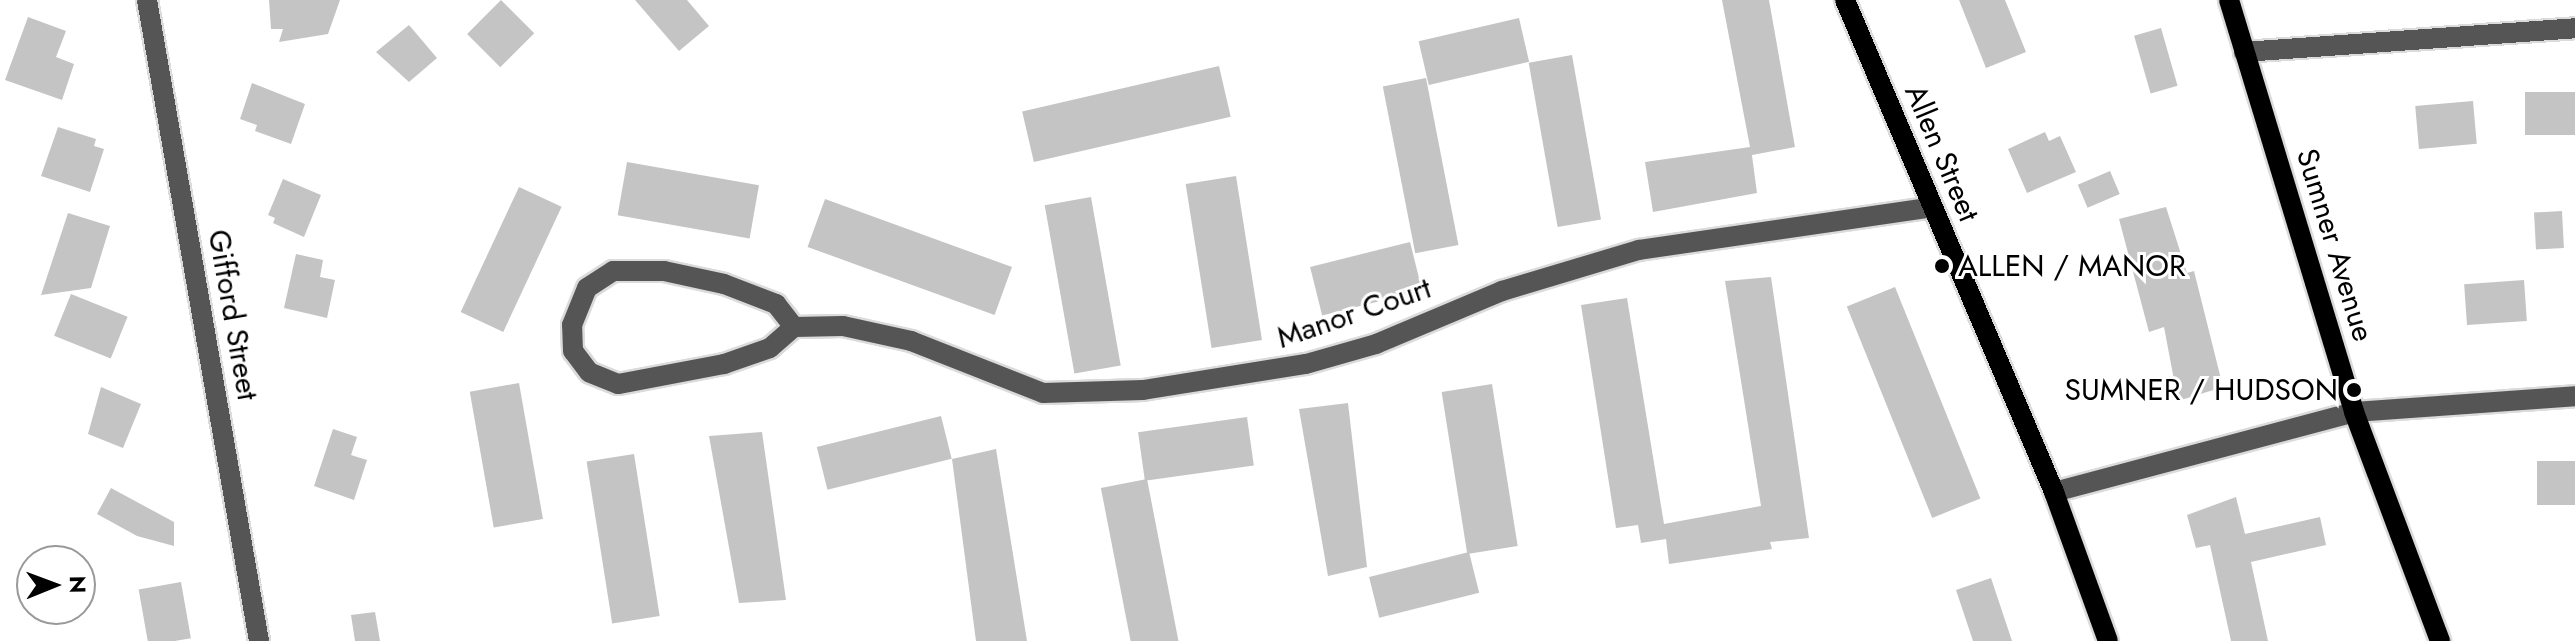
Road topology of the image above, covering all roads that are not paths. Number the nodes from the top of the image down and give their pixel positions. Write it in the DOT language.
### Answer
graph roads {
  1 [pos="147,0"];
  2 [pos="1845,0"];
  3 [pos="2229,0"];
  4 [pos="2575,28"];
  5 [pos="2244,52"];
  6 [pos="1932,207"];
  7 [pos="794,327"];
  8 [pos="2575,396"];
  9 [pos="2354,412"];
  10 [pos="2054,492"];
  11 [pos="259,641"];
  12 [pos="2108,641"];
  13 [pos="2440,641"];
  1 -- 11 [label="street, Gifford Street"];
  2 -- 6 [label="main road, Allen Street"];
  3 -- 5 [label="main road, Sumner Avenue"];
  4 -- 5 [label="street"];
  5 -- 9 [label="main road, Sumner Avenue"];
  6 -- 7 [label="street, Manor Court"];
  6 -- 10 [label="main road, Allen Street"];
  7 -- 7 [label="street"];
  8 -- 9 [label="street"];
  9 -- 10 [label="street"];
  9 -- 13 [label="main road, Sumner Avenue"];
  10 -- 12 [label="main road, Allen Street"];
}
